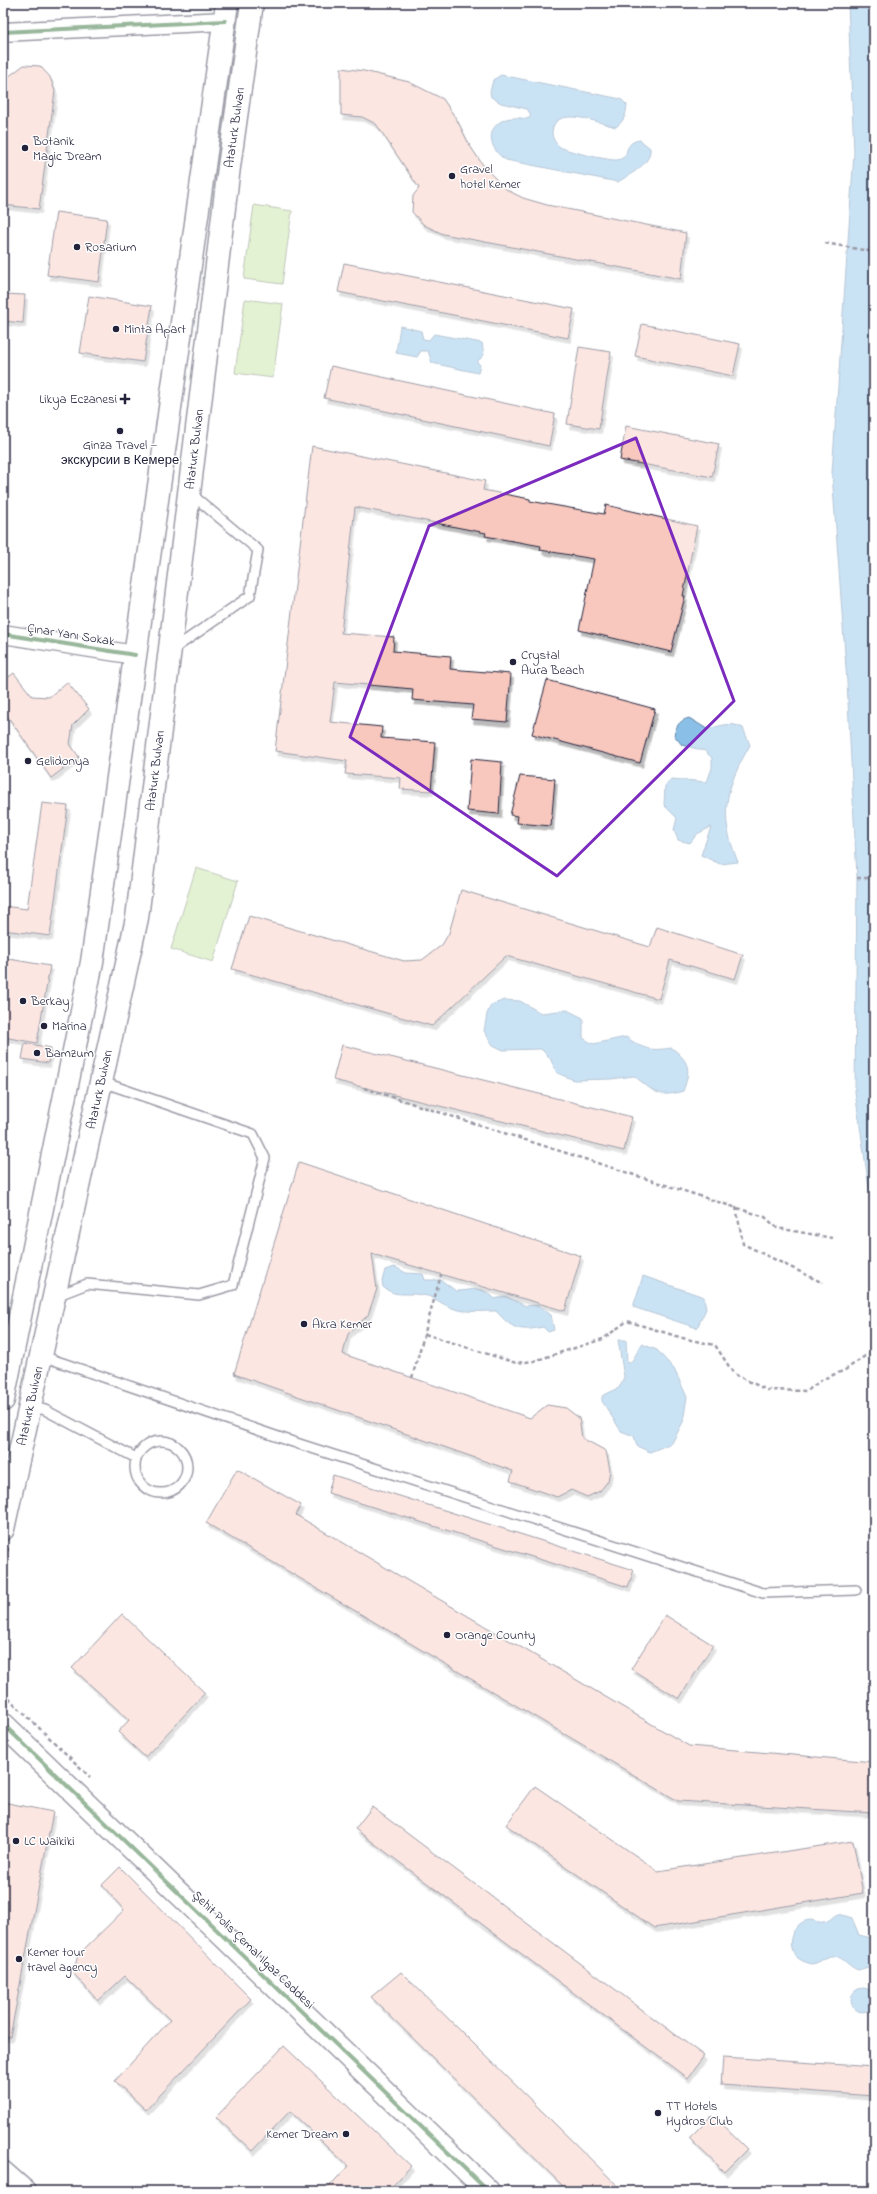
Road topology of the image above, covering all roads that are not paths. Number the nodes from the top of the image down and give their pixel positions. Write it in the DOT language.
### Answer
graph roads {
  1 [pos="252,3"];
  2 [pos="226,12"];
  3 [pos="3,32"];
  4 [pos="189,492"];
  5 [pos="3,634"];
  6 [pos="169,652"];
  7 [pos="135,655"];
  8 [pos="102,1079"];
  9 [pos="55,1296"];
  10 [pos="9,1342"];
  11 [pos="42,1356"];
  12 [pos="3,1400"];
  13 [pos="31,1406"];
  14 [pos="136,1458"];
  15 [pos="3,1529"];
  16 [pos="856,1590"];
  17 [pos="3,1724"];
  18 [pos="3,2170"];
  19 [pos="27,2191"];
  20 [pos="488,2191"];
  1 -- 4 [label="main road, Ataturk Bulvarı"];
  2 -- 3 [label="street"];
  2 -- 7 [label="main road, Ataturk Bulvarı"];
  4 -- 6 [label="main road, Ataturk Bulvarı"];
  4 -- 6 [label="lane"];
  5 -- 7 [label="street, Çınar Yanı Sokak"];
  6 -- 8 [label="main road, Ataturk Bulvarı"];
  7 -- 10 [label="main road, Ataturk Bulvarı"];
  8 -- 9 [label="main road, Ataturk Bulvarı"];
  8 -- 9 [label="lane"];
  9 -- 11 [label="main road, Ataturk Bulvarı"];
  10 -- 12 [label="main road, Ataturk Bulvarı"];
  11 -- 13 [label="main road, Ataturk Bulvarı"];
  11 -- 16 [label="lane"];
  13 -- 14 [label="lane"];
  13 -- 15 [label="main road, Ataturk Bulvarı"];
  14 -- 14 [label="lane"];
  17 -- 20 [label="main road, Şehit Polis Çemal Ilgaz Caddesi"];
  18 -- 19 [label="street"];
}
